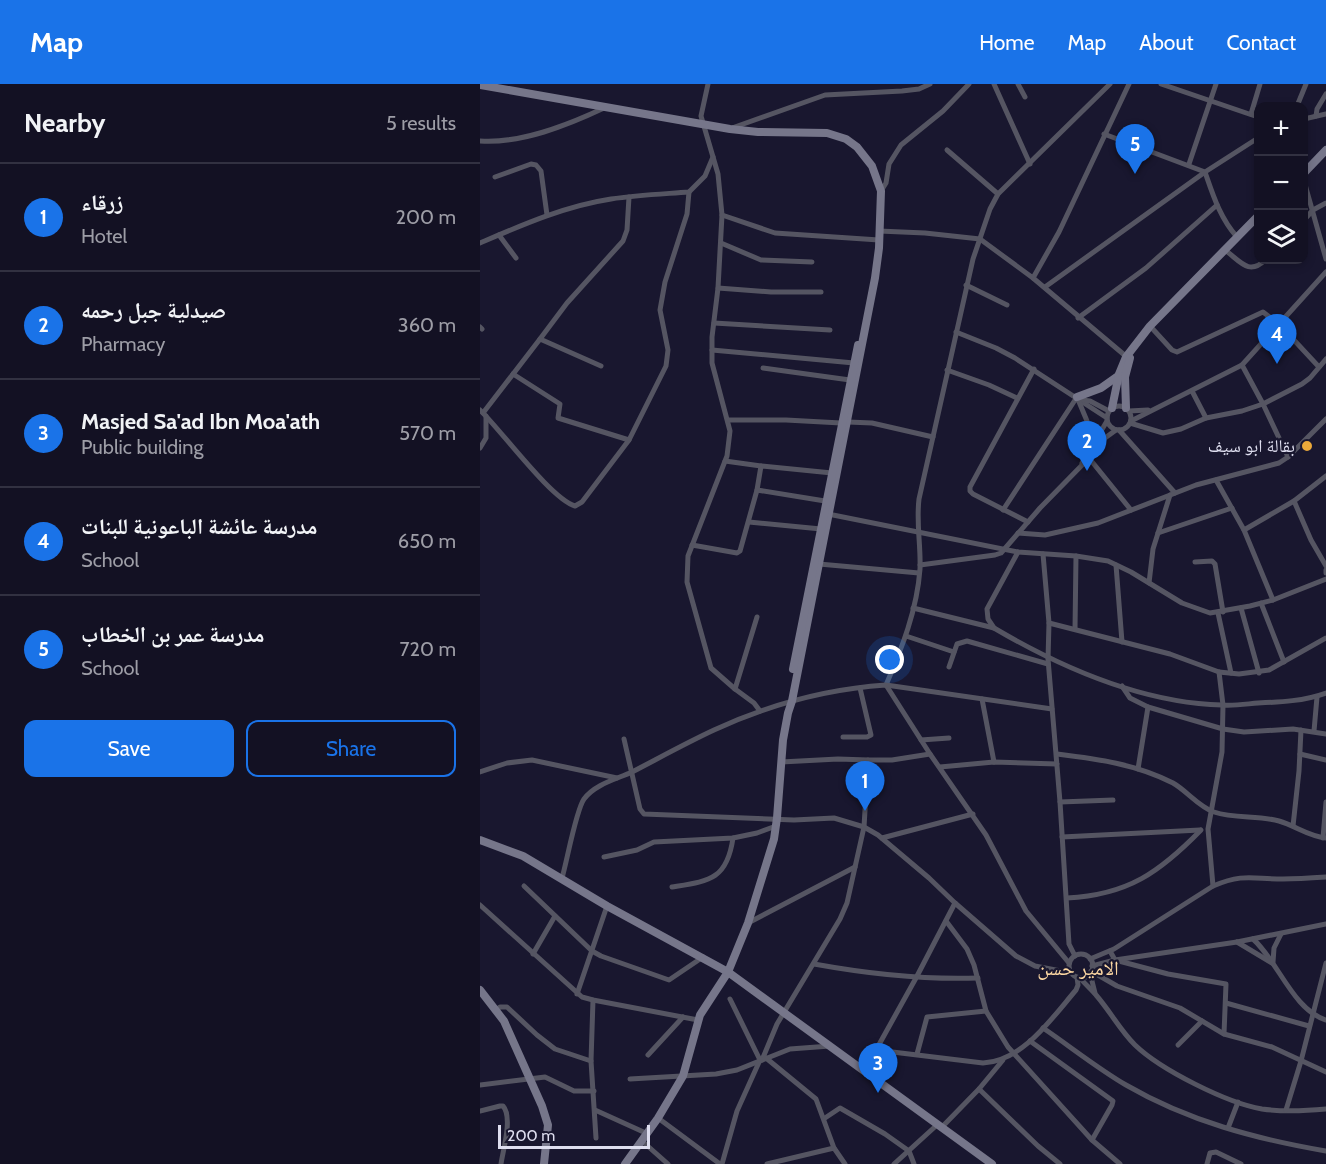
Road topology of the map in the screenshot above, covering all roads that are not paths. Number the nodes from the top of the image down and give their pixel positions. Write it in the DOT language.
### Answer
graph roads {
  1 [pos="480,84"];
  2 [pos="708,84"];
  3 [pos="930,84"];
  4 [pos="969,84"];
  5 [pos="994,84"];
  6 [pos="1017,84"];
  7 [pos="1129,84"];
  8 [pos="1161,84"];
  9 [pos="1216,84"];
  10 [pos="1260,84"];
  11 [pos="1306,84"];
  12 [pos="1110,85"];
  13 [pos="1326,94"];
  14 [pos="1025,97"];
  15 [pos="1210,101"];
  16 [pos="1299,102"];
  17 [pos="608,106"];
  18 [pos="1251,114"];
  19 [pos="1326,114"];
  20 [pos="1254,115"];
  21 [pos="1316,116"];
  22 [pos="1308,118"];
  23 [pos="705,125"];
  24 [pos="730,129"];
  25 [pos="1104,134"];
  26 [pos="480,141"];
  27 [pos="1254,141"];
  28 [pos="947,150"];
  29 [pos="1326,150"];
  30 [pos="714,156"];
  31 [pos="1030,164"];
  32 [pos="1189,164"];
  33 [pos="1308,169"];
  34 [pos="1205,172"];
  35 [pos="495,177"];
  36 [pos="881,191"];
  37 [pos="689,192"];
  38 [pos="998,194"];
  39 [pos="1308,196"];
  40 [pos="629,197"];
  41 [pos="1326,203"];
  42 [pos="1217,205"];
  43 [pos="1312,210"];
  44 [pos="547,215"];
  45 [pos="722,215"];
  46 [pos="1308,215"];
  47 [pos="1254,220"];
  48 [pos="878,234"];
  49 [pos="499,235"];
  50 [pos="1237,237"];
  51 [pos="980,239"];
  52 [pos="480,243"];
  53 [pos="721,243"];
  54 [pos="1225,250"];
  55 [pos="516,258"];
  56 [pos="1326,259"];
  57 [pos="812,262"];
  58 [pos="1260,264"];
  59 [pos="1326,272"];
  60 [pos="1033,278"];
  61 [pos="966,285"];
  62 [pos="1045,287"];
  63 [pos="718,288"];
  64 [pos="821,292"];
  65 [pos="1007,305"];
  66 [pos="1078,318"];
  67 [pos="714,323"];
  68 [pos="1280,325"];
  69 [pos="1149,326"];
  70 [pos="830,330"];
  71 [pos="956,332"];
  72 [pos="540,339"];
  73 [pos="712,350"];
  74 [pos="1128,358"];
  75 [pos="1326,359"];
  76 [pos="856,364"];
  77 [pos="1242,365"];
  78 [pos="601,366"];
  79 [pos="1319,367"];
  80 [pos="763,368"];
  81 [pos="1034,369"];
  82 [pos="947,370"];
  83 [pos="513,374"];
  84 [pos="1119,374"];
  85 [pos="850,380"];
  86 [pos="1192,391"];
  87 [pos="1017,398"];
  88 [pos="1079,399"];
  89 [pos="1263,404"];
  90 [pos="1110,409"];
  91 [pos="1127,410"];
  92 [pos="1150,410"];
  93 [pos="483,413"];
  94 [pos="1206,418"];
  95 [pos="1107,419"];
  96 [pos="1326,419"];
  97 [pos="728,420"];
  98 [pos="844,422"];
  99 [pos="1130,423"];
  100 [pos="1118,430"];
  101 [pos="933,437"];
  102 [pos="629,440"];
  103 [pos="1133,444"];
  104 [pos="1090,447"];
  105 [pos="480,448"];
  106 [pos="1089,458"];
  107 [pos="1288,458"];
  108 [pos="725,461"];
  109 [pos="761,465"];
  110 [pos="1080,467"];
  111 [pos="832,473"];
  112 [pos="1326,476"];
  113 [pos="1216,480"];
  114 [pos="757,490"];
  115 [pos="1173,494"];
  116 [pos="825,501"];
  117 [pos="1294,501"];
  118 [pos="1232,508"];
  119 [pos="1004,510"];
  120 [pos="1131,510"];
  121 [pos="826,514"];
  122 [pos="749,522"];
  123 [pos="1028,522"];
  124 [pos="820,529"];
  125 [pos="1244,530"];
  126 [pos="917,531"];
  127 [pos="1018,533"];
  128 [pos="1158,533"];
  129 [pos="692,545"];
  130 [pos="1005,549"];
  131 [pos="1018,552"];
  132 [pos="1043,554"];
  133 [pos="1076,556"];
  134 [pos="1195,562"];
  135 [pos="819,564"];
  136 [pos="920,565"];
  137 [pos="1116,565"];
  138 [pos="1326,570"];
  139 [pos="919,573"];
  140 [pos="1326,579"];
  141 [pos="1149,583"];
  142 [pos="1273,600"];
  143 [pos="1261,603"];
  144 [pos="914,608"];
  145 [pos="1241,608"];
  146 [pos="1220,612"];
  147 [pos="757,617"];
  148 [pos="1049,623"];
  149 [pos="994,628"];
  150 [pos="1075,629"];
  151 [pos="906,636"];
  152 [pos="1326,638"];
  153 [pos="1122,642"];
  154 [pos="954,652"];
  155 [pos="1048,661"];
  156 [pos="1284,662"];
  157 [pos="949,667"];
  158 [pos="1219,672"];
  159 [pos="1231,673"];
  160 [pos="1258,673"];
  161 [pos="886,685"];
  162 [pos="1122,686"];
  163 [pos="860,688"];
  164 [pos="735,689"];
  165 [pos="1326,693"];
  166 [pos="1317,697"];
  167 [pos="982,699"];
  168 [pos="789,702"];
  169 [pos="1223,705"];
  170 [pos="1148,707"];
  171 [pos="1052,709"];
  172 [pos="760,711"];
  173 [pos="1222,729"];
  174 [pos="1301,730"];
  175 [pos="1314,731"];
  176 [pos="1326,734"];
  177 [pos="843,737"];
  178 [pos="949,738"];
  179 [pos="624,739"];
  180 [pos="921,740"];
  181 [pos="930,753"];
  182 [pos="1056,754"];
  183 [pos="1300,754"];
  184 [pos="868,760"];
  185 [pos="1326,760"];
  186 [pos="781,762"];
  187 [pos="994,762"];
  188 [pos="1057,764"];
  189 [pos="940,768"];
  190 [pos="1138,769"];
  191 [pos="480,772"];
  192 [pos="631,772"];
  193 [pos="617,778"];
  194 [pos="1113,800"];
  195 [pos="1060,802"];
  196 [pos="1326,802"];
  197 [pos="1210,811"];
  198 [pos="973,814"];
  199 [pos="777,822"];
  200 [pos="1293,826"];
  201 [pos="864,827"];
  202 [pos="1208,829"];
  203 [pos="1201,830"];
  204 [pos="1062,837"];
  205 [pos="734,838"];
  206 [pos="882,838"];
  207 [pos="1325,838"];
  208 [pos="480,840"];
  209 [pos="604,857"];
  210 [pos="855,867"];
  211 [pos="1326,877"];
  212 [pos="562,878"];
  213 [pos="524,886"];
  214 [pos="1213,886"];
  215 [pos="672,887"];
  216 [pos="1067,897"];
  217 [pos="955,903"];
  218 [pos="480,906"];
  219 [pos="607,906"];
  220 [pos="555,916"];
  221 [pos="946,921"];
  222 [pos="748,923"];
  223 [pos="1326,924"];
  224 [pos="1281,934"];
  225 [pos="1253,939"];
  226 [pos="1237,942"];
  227 [pos="592,951"];
  228 [pos="1110,951"];
  229 [pos="532,954"];
  230 [pos="1075,956"];
  231 [pos="703,957"];
  232 [pos="1090,959"];
  233 [pos="1115,960"];
  234 [pos="1069,963"];
  235 [pos="1326,963"];
  236 [pos="814,964"];
  237 [pos="1273,964"];
  238 [pos="1091,970"];
  239 [pos="728,972"];
  240 [pos="1071,973"];
  241 [pos="1078,977"];
  242 [pos="916,978"];
  243 [pos="978,978"];
  244 [pos="480,990"];
  245 [pos="1095,993"];
  246 [pos="578,994"];
  247 [pos="730,999"];
  248 [pos="592,1000"];
  249 [pos="1226,1003"];
  250 [pos="496,1010"];
  251 [pos="986,1011"];
  252 [pos="784,1013"];
  253 [pos="1312,1014"];
  254 [pos="683,1017"];
  255 [pos="698,1020"];
  256 [pos="1326,1020"];
  257 [pos="1202,1021"];
  258 [pos="1309,1026"];
  259 [pos="1043,1028"];
  260 [pos="1224,1034"];
  261 [pos="1030,1041"];
  262 [pos="1178,1045"];
  263 [pos="830,1046"];
  264 [pos="876,1050"];
  265 [pos="917,1054"];
  266 [pos="1014,1054"];
  267 [pos="648,1056"];
  268 [pos="762,1059"];
  269 [pos="1004,1059"];
  270 [pos="591,1061"];
  271 [pos="1301,1061"];
  272 [pos="862,1068"];
  273 [pos="1326,1072"];
  274 [pos="683,1076"];
  275 [pos="630,1079"];
  276 [pos="531,1080"];
  277 [pos="480,1086"];
  278 [pos="979,1089"];
  279 [pos="594,1092"];
  280 [pos="1238,1102"];
  281 [pos="1326,1109"];
  282 [pos="595,1110"];
  283 [pos="1286,1110"];
  284 [pos="480,1111"];
  285 [pos="658,1118"];
  286 [pos="825,1118"];
  287 [pos="940,1125"];
  288 [pos="1228,1128"];
  289 [pos="648,1134"];
  290 [pos="596,1138"];
  291 [pos="1092,1140"];
  292 [pos="642,1141"];
  293 [pos="834,1148"];
  294 [pos="909,1151"];
  295 [pos="1326,1151"];
  296 [pos="501,1164"];
  297 [pos="544,1164"];
  298 [pos="625,1164"];
  299 [pos="668,1164"];
  300 [pos="721,1164"];
  301 [pos="767,1164"];
  302 [pos="845,1164"];
  303 [pos="894,1164"];
  304 [pos="914,1164"];
  305 [pos="992,1164"];
  306 [pos="1060,1164"];
  307 [pos="1120,1164"];
  308 [pos="1207,1164"];
  309 [pos="1240,1164"];
  1 -- 17 [label="street"];
  2 -- 23 [label="street"];
  3 -- 24 [label="street"];
  4 -- 36 [label="street"];
  5 -- 31 [label="street"];
  6 -- 14 [label="street"];
  7 -- 25 [label="street"];
  8 -- 15 [label="street"];
  9 -- 15 [label="street"];
  10 -- 18 [label="street"];
  11 -- 16 [label="street"];
  12 -- 31 [label="street"];
  13 -- 21 [label="street"];
  15 -- 18 [label="street"];
  15 -- 32 [label="street"];
  17 -- 23 [label="street"];
  17 -- 26 [label="street"];
  18 -- 20 [label="street"];
  19 -- 21 [label="street"];
  21 -- 22 [label="street"];
  23 -- 24 [label="street"];
  23 -- 30 [label="street"];
  24 -- 36 [label="street"];
  25 -- 32 [label="street"];
  25 -- 60 [label="street"];
  27 -- 34 [label="street"];
  28 -- 38 [label="street"];
  29 -- 33 [label="street"];
  30 -- 37 [label="street"];
  30 -- 45 [label="street"];
  31 -- 38 [label="street"];
  32 -- 34 [label="street"];
  34 -- 42 [label="street"];
  34 -- 62 [label="street"];
  35 -- 44 [label="street"];
  36 -- 48 [label="street"];
  37 -- 40 [label="street"];
  37 -- 102 [label="street"];
  38 -- 51 [label="street"];
  39 -- 43 [label="street"];
  40 -- 44 [label="street"];
  40 -- 72 [label="street"];
  41 -- 43 [label="street"];
  42 -- 50 [label="street"];
  42 -- 66 [label="street"];
  43 -- 46 [label="street"];
  43 -- 56 [label="street"];
  44 -- 49 [label="street"];
  45 -- 48 [label="street"];
  45 -- 53 [label="street"];
  47 -- 50 [label="street"];
  48 -- 51 [label="street"];
  48 -- 76 [label="street"];
  49 -- 52 [label="street"];
  49 -- 55 [label="street"];
  50 -- 54 [label="street"];
  51 -- 60 [label="street"];
  51 -- 61 [label="street"];
  53 -- 57 [label="street"];
  53 -- 63 [label="street"];
  54 -- 58 [label="street"];
  54 -- 69 [label="street"];
  59 -- 68 [label="street"];
  60 -- 62 [label="street"];
  61 -- 65 [label="street"];
  61 -- 71 [label="street"];
  62 -- 66 [label="street"];
  63 -- 64 [label="street"];
  63 -- 67 [label="street"];
  66 -- 74 [label="street"];
  67 -- 70 [label="street"];
  67 -- 73 [label="street"];
  68 -- 69 [label="street"];
  68 -- 77 [label="street"];
  68 -- 79 [label="street"];
  69 -- 74 [label="street"];
  71 -- 81 [label="street"];
  71 -- 82 [label="street"];
  72 -- 78 [label="street"];
  72 -- 83 [label="street"];
  73 -- 76 [label="street"];
  73 -- 97 [label="street"];
  74 -- 84 [label="street"];
  74 -- 91 [label="street"];
  75 -- 79 [label="street"];
  76 -- 85 [label="street"];
  76 -- 98 [label="street"];
  77 -- 86 [label="street"];
  77 -- 89 [label="street"];
  79 -- 89 [label="street"];
  80 -- 85 [label="street"];
  81 -- 87 [label="street"];
  81 -- 88 [label="street"];
  82 -- 87 [label="street"];
  82 -- 101 [label="street"];
  83 -- 93 [label="street"];
  83 -- 102 [label="street"];
  84 -- 88 [label="street"];
  84 -- 90 [label="street"];
  85 -- 98 [label="street"];
  86 -- 92 [label="street"];
  86 -- 94 [label="street"];
  87 -- 119 [label="street"];
  88 -- 90 [label="street"];
  88 -- 95 [label="street"];
  88 -- 104 [label="street"];
  88 -- 119 [label="street"];
  89 -- 94 [label="street"];
  89 -- 107 [label="street"];
  90 -- 91 [label="street"];
  90 -- 95 [label="street"];
  91 -- 92 [label="street"];
  91 -- 99 [label="street"];
  92 -- 99 [label="street"];
  93 -- 102 [label="street"];
  93 -- 105 [label="street"];
  94 -- 99 [label="street"];
  95 -- 100 [label="street"];
  95 -- 104 [label="street"];
  96 -- 107 [label="street"];
  97 -- 98 [label="street"];
  97 -- 108 [label="street"];
  98 -- 101 [label="street"];
  98 -- 111 [label="street"];
  98 -- 121 [label="street"];
  99 -- 100 [label="street"];
  99 -- 103 [label="street"];
  100 -- 103 [label="street"];
  100 -- 106 [label="street"];
  101 -- 126 [label="street"];
  103 -- 115 [label="street"];
  104 -- 110 [label="street"];
  106 -- 110 [label="street"];
  106 -- 120 [label="street"];
  107 -- 113 [label="street"];
  108 -- 109 [label="street"];
  108 -- 129 [label="street"];
  109 -- 111 [label="street"];
  109 -- 114 [label="street"];
  110 -- 123 [label="street"];
  111 -- 116 [label="street"];
  112 -- 117 [label="street"];
  113 -- 115 [label="street"];
  113 -- 118 [label="street"];
  114 -- 116 [label="street"];
  114 -- 122 [label="street"];
  115 -- 120 [label="street"];
  115 -- 128 [label="street"];
  116 -- 121 [label="street"];
  117 -- 125 [label="street"];
  117 -- 138 [label="street"];
  118 -- 125 [label="street"];
  118 -- 128 [label="street"];
  119 -- 123 [label="street"];
  120 -- 127 [label="street"];
  121 -- 124 [label="street"];
  121 -- 126 [label="street"];
  121 -- 135 [label="street"];
  122 -- 124 [label="street"];
  122 -- 129 [label="street"];
  123 -- 127 [label="street"];
  124 -- 168 [label="street"];
  125 -- 142 [label="street"];
  126 -- 130 [label="street"];
  126 -- 136 [label="street"];
  127 -- 130 [label="street"];
  128 -- 141 [label="street"];
  129 -- 164 [label="street"];
  130 -- 131 [label="street"];
  130 -- 136 [label="street"];
  131 -- 132 [label="street"];
  131 -- 149 [label="street"];
  132 -- 133 [label="street"];
  132 -- 148 [label="street"];
  133 -- 137 [label="street"];
  133 -- 150 [label="street"];
  134 -- 146 [label="street"];
  135 -- 139 [label="street"];
  135 -- 168 [label="street"];
  136 -- 139 [label="street"];
  137 -- 141 [label="street"];
  137 -- 153 [label="street"];
  139 -- 144 [label="street"];
  140 -- 142 [label="street"];
  141 -- 146 [label="street"];
  142 -- 143 [label="street"];
  143 -- 145 [label="street"];
  143 -- 156 [label="street"];
  144 -- 149 [label="street"];
  144 -- 151 [label="street"];
  145 -- 146 [label="street"];
  145 -- 160 [label="street"];
  146 -- 159 [label="street"];
  147 -- 164 [label="street"];
  148 -- 150 [label="street"];
  148 -- 155 [label="street"];
  149 -- 155 [label="street"];
  150 -- 153 [label="street"];
  151 -- 154 [label="street"];
  151 -- 161 [label="street"];
  152 -- 156 [label="street"];
  153 -- 158 [label="street"];
  154 -- 155 [label="street"];
  154 -- 157 [label="street"];
  155 -- 162 [label="street"];
  155 -- 171 [label="street"];
  156 -- 160 [label="street"];
  158 -- 159 [label="street"];
  158 -- 169 [label="street"];
  159 -- 160 [label="street"];
  161 -- 163 [label="street"];
  161 -- 167 [label="street"];
  161 -- 180 [label="street"];
  162 -- 169 [label="street"];
  162 -- 170 [label="street"];
  163 -- 168 [label="street"];
  163 -- 177 [label="street"];
  164 -- 172 [label="street"];
  165 -- 166 [label="street"];
  166 -- 169 [label="street"];
  166 -- 175 [label="street"];
  167 -- 171 [label="street"];
  167 -- 187 [label="street"];
  168 -- 172 [label="street"];
  168 -- 186 [label="street"];
  169 -- 173 [label="street"];
  170 -- 173 [label="street"];
  170 -- 190 [label="street"];
  171 -- 182 [label="street"];
  172 -- 192 [label="street"];
  173 -- 174 [label="street"];
  173 -- 197 [label="street"];
  174 -- 175 [label="street"];
  174 -- 183 [label="street"];
  175 -- 176 [label="street"];
  178 -- 180 [label="street"];
  179 -- 192 [label="street"];
  180 -- 181 [label="street"];
  181 -- 184 [label="street"];
  181 -- 189 [label="street"];
  182 -- 188 [label="street"];
  182 -- 190 [label="street"];
  183 -- 185 [label="street"];
  183 -- 200 [label="street"];
  184 -- 186 [label="street"];
  184 -- 201 [label="street"];
  186 -- 199 [label="street"];
  187 -- 188 [label="street"];
  187 -- 189 [label="street"];
  188 -- 195 [label="street"];
  189 -- 198 [label="street"];
  190 -- 197 [label="street"];
  191 -- 193 [label="street"];
  192 -- 193 [label="street"];
  192 -- 199 [label="street"];
  193 -- 212 [label="street"];
  194 -- 195 [label="street"];
  195 -- 204 [label="street"];
  196 -- 207 [label="street"];
  197 -- 200 [label="street"];
  197 -- 202 [label="street"];
  198 -- 206 [label="street"];
  198 -- 234 [label="street"];
  199 -- 201 [label="street"];
  199 -- 205 [label="street"];
  199 -- 222 [label="street"];
  200 -- 207 [label="street"];
  201 -- 206 [label="street"];
  201 -- 210 [label="street"];
  202 -- 203 [label="street"];
  202 -- 214 [label="street"];
  203 -- 204 [label="street"];
  203 -- 216 [label="street"];
  204 -- 216 [label="street"];
  205 -- 209 [label="street"];
  205 -- 215 [label="street"];
  206 -- 217 [label="street"];
  208 -- 212 [label="street"];
  210 -- 222 [label="street"];
  210 -- 236 [label="street"];
  211 -- 214 [label="street"];
  212 -- 219 [label="street"];
  213 -- 220 [label="street"];
  214 -- 228 [label="street"];
  216 -- 230 [label="street"];
  217 -- 221 [label="street"];
  217 -- 240 [label="street"];
  218 -- 229 [label="street"];
  219 -- 227 [label="street"];
  219 -- 231 [label="street"];
  220 -- 227 [label="street"];
  220 -- 229 [label="street"];
  221 -- 242 [label="street"];
  221 -- 243 [label="street"];
  222 -- 239 [label="street"];
  223 -- 224 [label="street"];
  224 -- 225 [label="street"];
  224 -- 237 [label="street"];
  225 -- 226 [label="street"];
  225 -- 237 [label="street"];
  226 -- 233 [label="street"];
  226 -- 237 [label="street"];
  227 -- 231 [label="street"];
  227 -- 246 [label="street"];
  228 -- 232 [label="street"];
  228 -- 233 [label="street"];
  229 -- 246 [label="street"];
  230 -- 232 [label="street"];
  230 -- 234 [label="street"];
  231 -- 239 [label="street"];
  232 -- 238 [label="street"];
  233 -- 238 [label="street"];
  233 -- 249 [label="street"];
  234 -- 240 [label="street"];
  235 -- 253 [label="street"];
  236 -- 242 [label="street"];
  236 -- 252 [label="street"];
  237 -- 253 [label="street"];
  238 -- 241 [label="street"];
  238 -- 245 [label="street"];
  238 -- 257 [label="street"];
  239 -- 252 [label="street"];
  239 -- 255 [label="street"];
  240 -- 241 [label="street"];
  241 -- 245 [label="street"];
  241 -- 259 [label="street"];
  242 -- 243 [label="street"];
  242 -- 264 [label="street"];
  243 -- 251 [label="street"];
  244 -- 250 [label="street"];
  245 -- 280 [label="street"];
  246 -- 248 [label="street"];
  247 -- 268 [label="street"];
  248 -- 254 [label="street"];
  248 -- 270 [label="street"];
  249 -- 258 [label="street"];
  249 -- 260 [label="street"];
  250 -- 270 [label="street"];
  250 -- 276 [label="street"];
  251 -- 265 [label="street"];
  251 -- 266 [label="street"];
  252 -- 263 [label="street"];
  252 -- 268 [label="street"];
  253 -- 256 [label="street"];
  253 -- 258 [label="street"];
  254 -- 255 [label="street"];
  254 -- 267 [label="street"];
  255 -- 274 [label="street"];
  257 -- 260 [label="street"];
  257 -- 262 [label="street"];
  258 -- 271 [label="street"];
  259 -- 261 [label="street"];
  259 -- 288 [label="street"];
  260 -- 271 [label="street"];
  261 -- 266 [label="street"];
  261 -- 291 [label="street"];
  263 -- 268 [label="street"];
  263 -- 272 [label="street"];
  264 -- 265 [label="street"];
  264 -- 272 [label="street"];
  265 -- 269 [label="street"];
  266 -- 269 [label="street"];
  266 -- 291 [label="street"];
  268 -- 274 [label="street"];
  268 -- 286 [label="street"];
  268 -- 300 [label="street"];
  269 -- 278 [label="street"];
  270 -- 279 [label="street"];
  271 -- 273 [label="street"];
  271 -- 283 [label="street"];
  272 -- 287 [label="street"];
  274 -- 275 [label="street"];
  274 -- 285 [label="street"];
  276 -- 277 [label="street"];
  276 -- 279 [label="street"];
  276 -- 297 [label="street"];
  278 -- 287 [label="street"];
  278 -- 306 [label="street"];
  279 -- 282 [label="street"];
  280 -- 283 [label="street"];
  280 -- 288 [label="street"];
  281 -- 283 [label="street"];
  282 -- 289 [label="street"];
  282 -- 290 [label="street"];
  284 -- 296 [label="street"];
  285 -- 289 [label="street"];
  285 -- 300 [label="street"];
  286 -- 293 [label="street"];
  286 -- 294 [label="street"];
  287 -- 294 [label="street"];
  287 -- 305 [label="street"];
  288 -- 295 [label="street"];
  289 -- 292 [label="street"];
  291 -- 307 [label="street"];
  292 -- 298 [label="street"];
  292 -- 299 [label="street"];
  293 -- 301 [label="street"];
  293 -- 302 [label="street"];
  294 -- 303 [label="street"];
  294 -- 304 [label="street"];
  308 -- 309 [label="street"];
}
